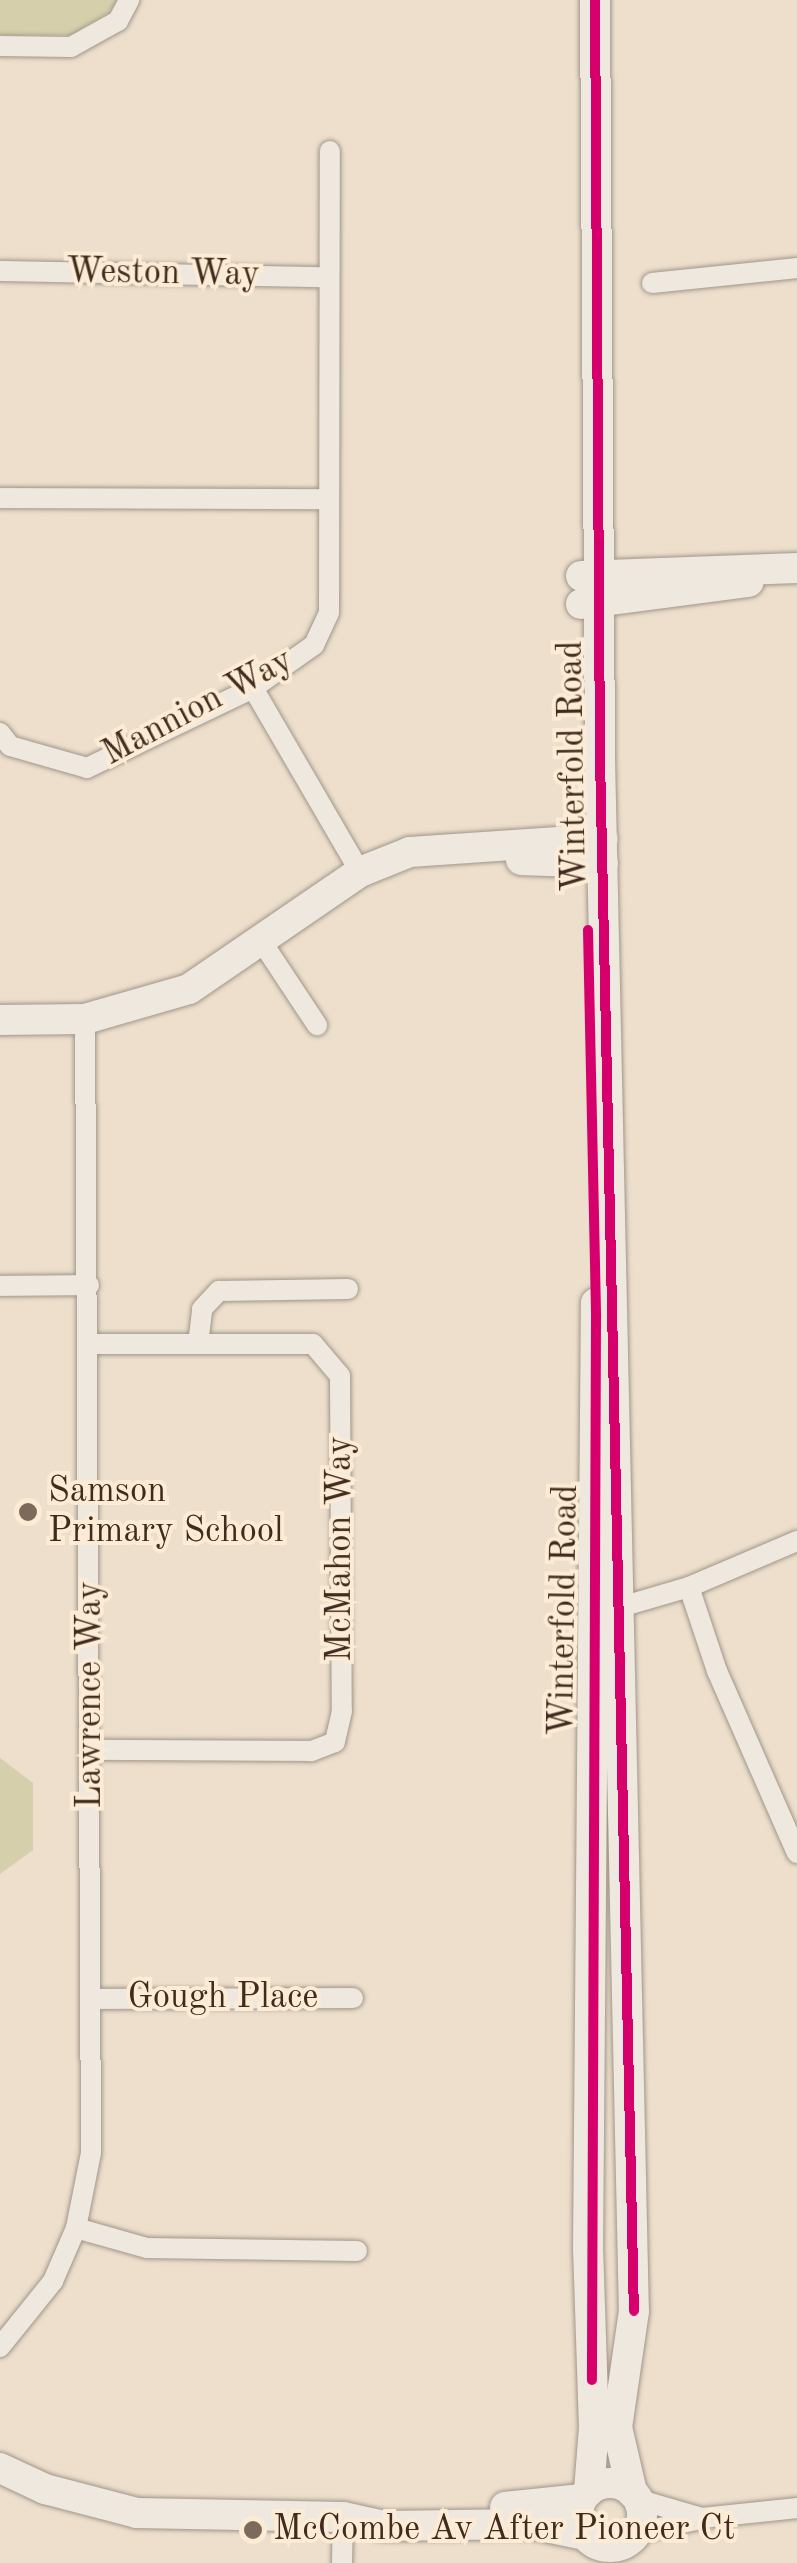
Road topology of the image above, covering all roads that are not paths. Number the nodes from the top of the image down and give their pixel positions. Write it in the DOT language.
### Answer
graph roads {
  1 [pos="128,0"];
  2 [pos="579,0"];
  3 [pos="595,0"];
  4 [pos="0,46"];
  5 [pos="330,151"];
  6 [pos="797,268"];
  7 [pos="0,272"];
  8 [pos="326,277"];
  9 [pos="652,283"];
  10 [pos="0,498"];
  11 [pos="327,499"];
  12 [pos="785,569"];
  13 [pos="589,589"];
  14 [pos="253,688"];
  15 [pos="0,733"];
  16 [pos="595,851"];
  17 [pos="360,872"];
  18 [pos="262,942"];
  19 [pos="85,1019"];
  20 [pos="0,1020"];
  21 [pos="317,1026"];
  22 [pos="0,1286"];
  23 [pos="88,1286"];
  24 [pos="348,1290"];
  25 [pos="90,1344"];
  26 [pos="198,1344"];
  27 [pos="797,1540"];
  28 [pos="688,1587"];
  29 [pos="606,1611"];
  30 [pos="92,1750"];
  31 [pos="797,1854"];
  32 [pos="353,1998"];
  33 [pos="92,1999"];
  34 [pos="76,2228"];
  35 [pos="357,2251"];
  36 [pos="0,2347"];
  37 [pos="0,2468"];
  38 [pos="585,2495"];
  39 [pos="635,2495"];
  40 [pos="797,2508"];
  41 [pos="343,2517"];
  42 [pos="702,2518"];
  43 [pos="633,2545"];
  44 [pos="595,2548"];
  45 [pos="342,2563"];
  1 -- 4 [label="street"];
  2 -- 13 [label="main road, Winterfold Road"];
  3 -- 13 [label="main road, Winterfold Road"];
  5 -- 8 [label="street, Mannion Way"];
  6 -- 9 [label="street"];
  7 -- 8 [label="street, Weston Way"];
  8 -- 11 [label="street, Mannion Way"];
  10 -- 11 [label="street"];
  11 -- 14 [label="street, Mannion Way"];
  12 -- 13 [label="main road"];
  13 -- 16 [label="main road, Winterfold Road"];
  14 -- 15 [label="street, Mannion Way"];
  14 -- 17 [label="street"];
  16 -- 17 [label="main road"];
  16 -- 29 [label="main road, Winterfold Road"];
  17 -- 18 [label="main road"];
  18 -- 19 [label="main road"];
  18 -- 21 [label="street"];
  19 -- 20 [label="main road"];
  19 -- 23 [label="street, Lawrence Way"];
  22 -- 23 [label="street"];
  23 -- 25 [label="street, Lawrence Way"];
  24 -- 26 [label="street"];
  25 -- 26 [label="street, McMahon Way"];
  25 -- 30 [label="street, Lawrence Way"];
  26 -- 30 [label="street, McMahon Way"];
  27 -- 28 [label="street"];
  28 -- 29 [label="street"];
  28 -- 31 [label="street"];
  29 -- 38 [label="main road, Winterfold Road"];
  29 -- 39 [label="main road, Winterfold Road"];
  30 -- 33 [label="street, Lawrence Way"];
  32 -- 33 [label="street, Gough Place"];
  33 -- 34 [label="street, Lawrence Way"];
  34 -- 35 [label="street"];
  34 -- 36 [label="street, Lawrence Way"];
  37 -- 41 [label="main road"];
  38 -- 39 [label="main road"];
  38 -- 41 [label="main road"];
  38 -- 44 [label="main road"];
  39 -- 42 [label="street"];
  39 -- 43 [label="main road"];
  40 -- 42 [label="street"];
  41 -- 44 [label="main road"];
  41 -- 45 [label="street"];
  42 -- 43 [label="street"];
  43 -- 44 [label="main road"];
}
